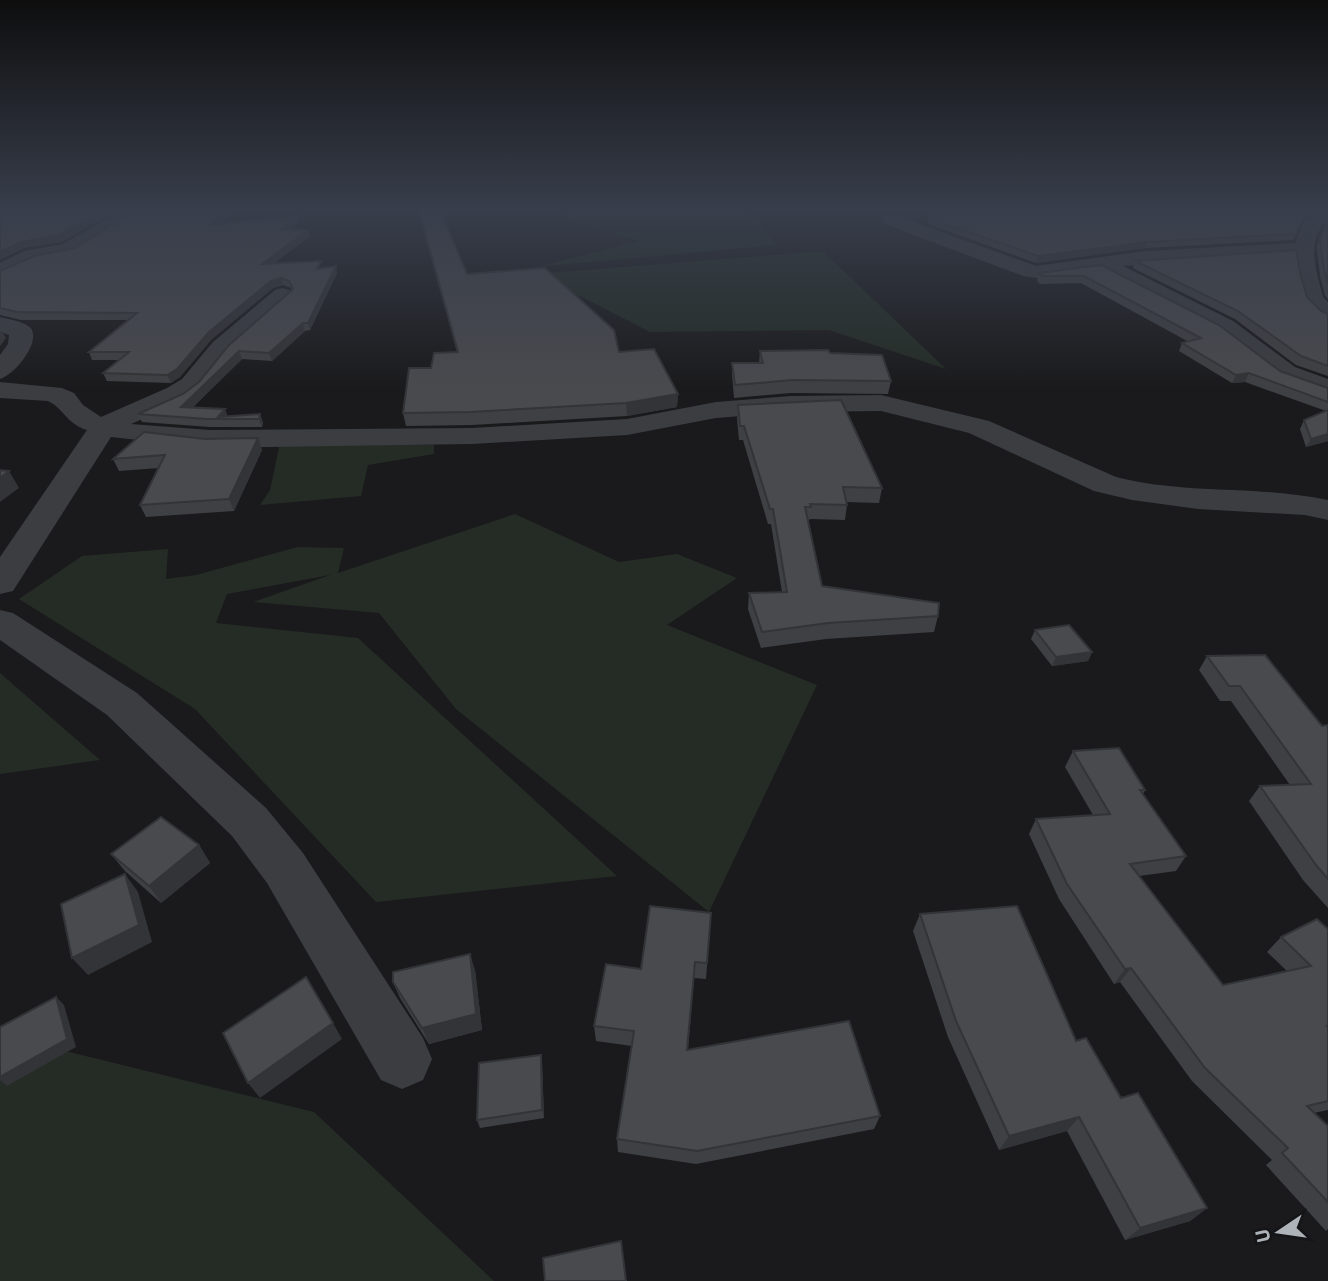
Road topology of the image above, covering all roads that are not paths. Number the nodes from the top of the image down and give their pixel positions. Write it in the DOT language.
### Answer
graph roads {
  1 [pos="1115,270"];
  2 [pos="1308,270"];
  3 [pos="282,294"];
  4 [pos="1328,314"];
  5 [pos="0,324"];
  6 [pos="0,371"];
  7 [pos="1328,388"];
  8 [pos="0,390"];
  9 [pos="104,426"];
  10 [pos="1328,510"];
  11 [pos="0,583"];
  12 [pos="0,621"];
  13 [pos="402,1059"];
  1 -- 7 [label="street"];
  2 -- 4 [label="street"];
  3 -- 9 [label="street"];
  5 -- 6 [label="street"];
  8 -- 9 [label="street"];
  9 -- 10 [label="street"];
  9 -- 11 [label="street"];
  12 -- 13 [label="street"];
}
